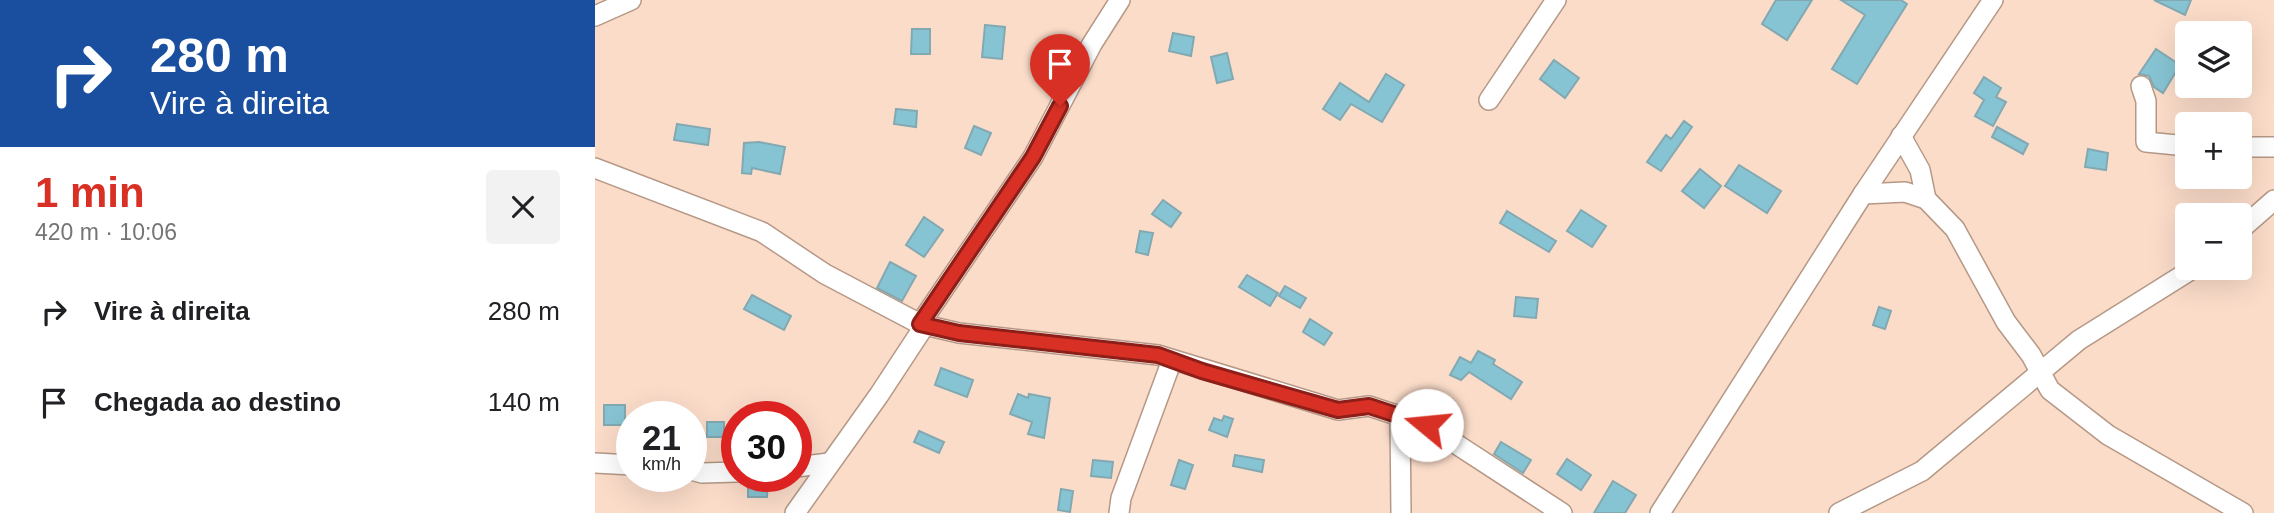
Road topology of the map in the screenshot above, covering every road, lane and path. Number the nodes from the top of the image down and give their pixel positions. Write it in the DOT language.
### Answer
graph roads {
  1 [pos="631,0"];
  2 [pos="1120,0"];
  3 [pos="1556,0"];
  4 [pos="1993,0"];
  5 [pos="595,16"];
  6 [pos="2141,86"];
  7 [pos="1489,100"];
  8 [pos="1901,136"];
  9 [pos="2175,145"];
  10 [pos="2252,147"];
  11 [pos="2274,148"];
  12 [pos="595,168"];
  13 [pos="1863,194"];
  14 [pos="1926,199"];
  15 [pos="2274,200"];
  16 [pos="2252,219"];
  17 [pos="2175,280"];
  18 [pos="922,324"];
  19 [pos="1172,360"];
  20 [pos="2039,374"];
  21 [pos="1401,416"];
  22 [pos="595,463"];
  23 [pos="829,463"];
  24 [pos="616,464"];
  25 [pos="812,465"];
  26 [pos="795,513"];
  27 [pos="1119,513"];
  28 [pos="1401,513"];
  29 [pos="1562,513"];
  30 [pos="1660,513"];
  31 [pos="1839,513"];
  32 [pos="2243,513"];
  1 -- 5 [label="street"];
  2 -- 18 [label="street"];
  3 -- 7 [label="street"];
  4 -- 8 [label="street"];
  6 -- 9 [label="street"];
  8 -- 13 [label="street"];
  8 -- 14 [label="street"];
  10 -- 11 [label="street"];
  12 -- 18 [label="street"];
  13 -- 14 [label="street"];
  13 -- 30 [label="street"];
  14 -- 20 [label="street"];
  15 -- 16 [label="street"];
  17 -- 20 [label="street"];
  18 -- 19 [label="street"];
  18 -- 23 [label="street"];
  19 -- 21 [label="street"];
  19 -- 27 [label="street"];
  20 -- 31 [label="street"];
  20 -- 32 [label="street"];
  21 -- 28 [label="street"];
  21 -- 29 [label="street"];
  22 -- 24 [label="street"];
  23 -- 25 [label="street"];
  23 -- 26 [label="street"];
}
